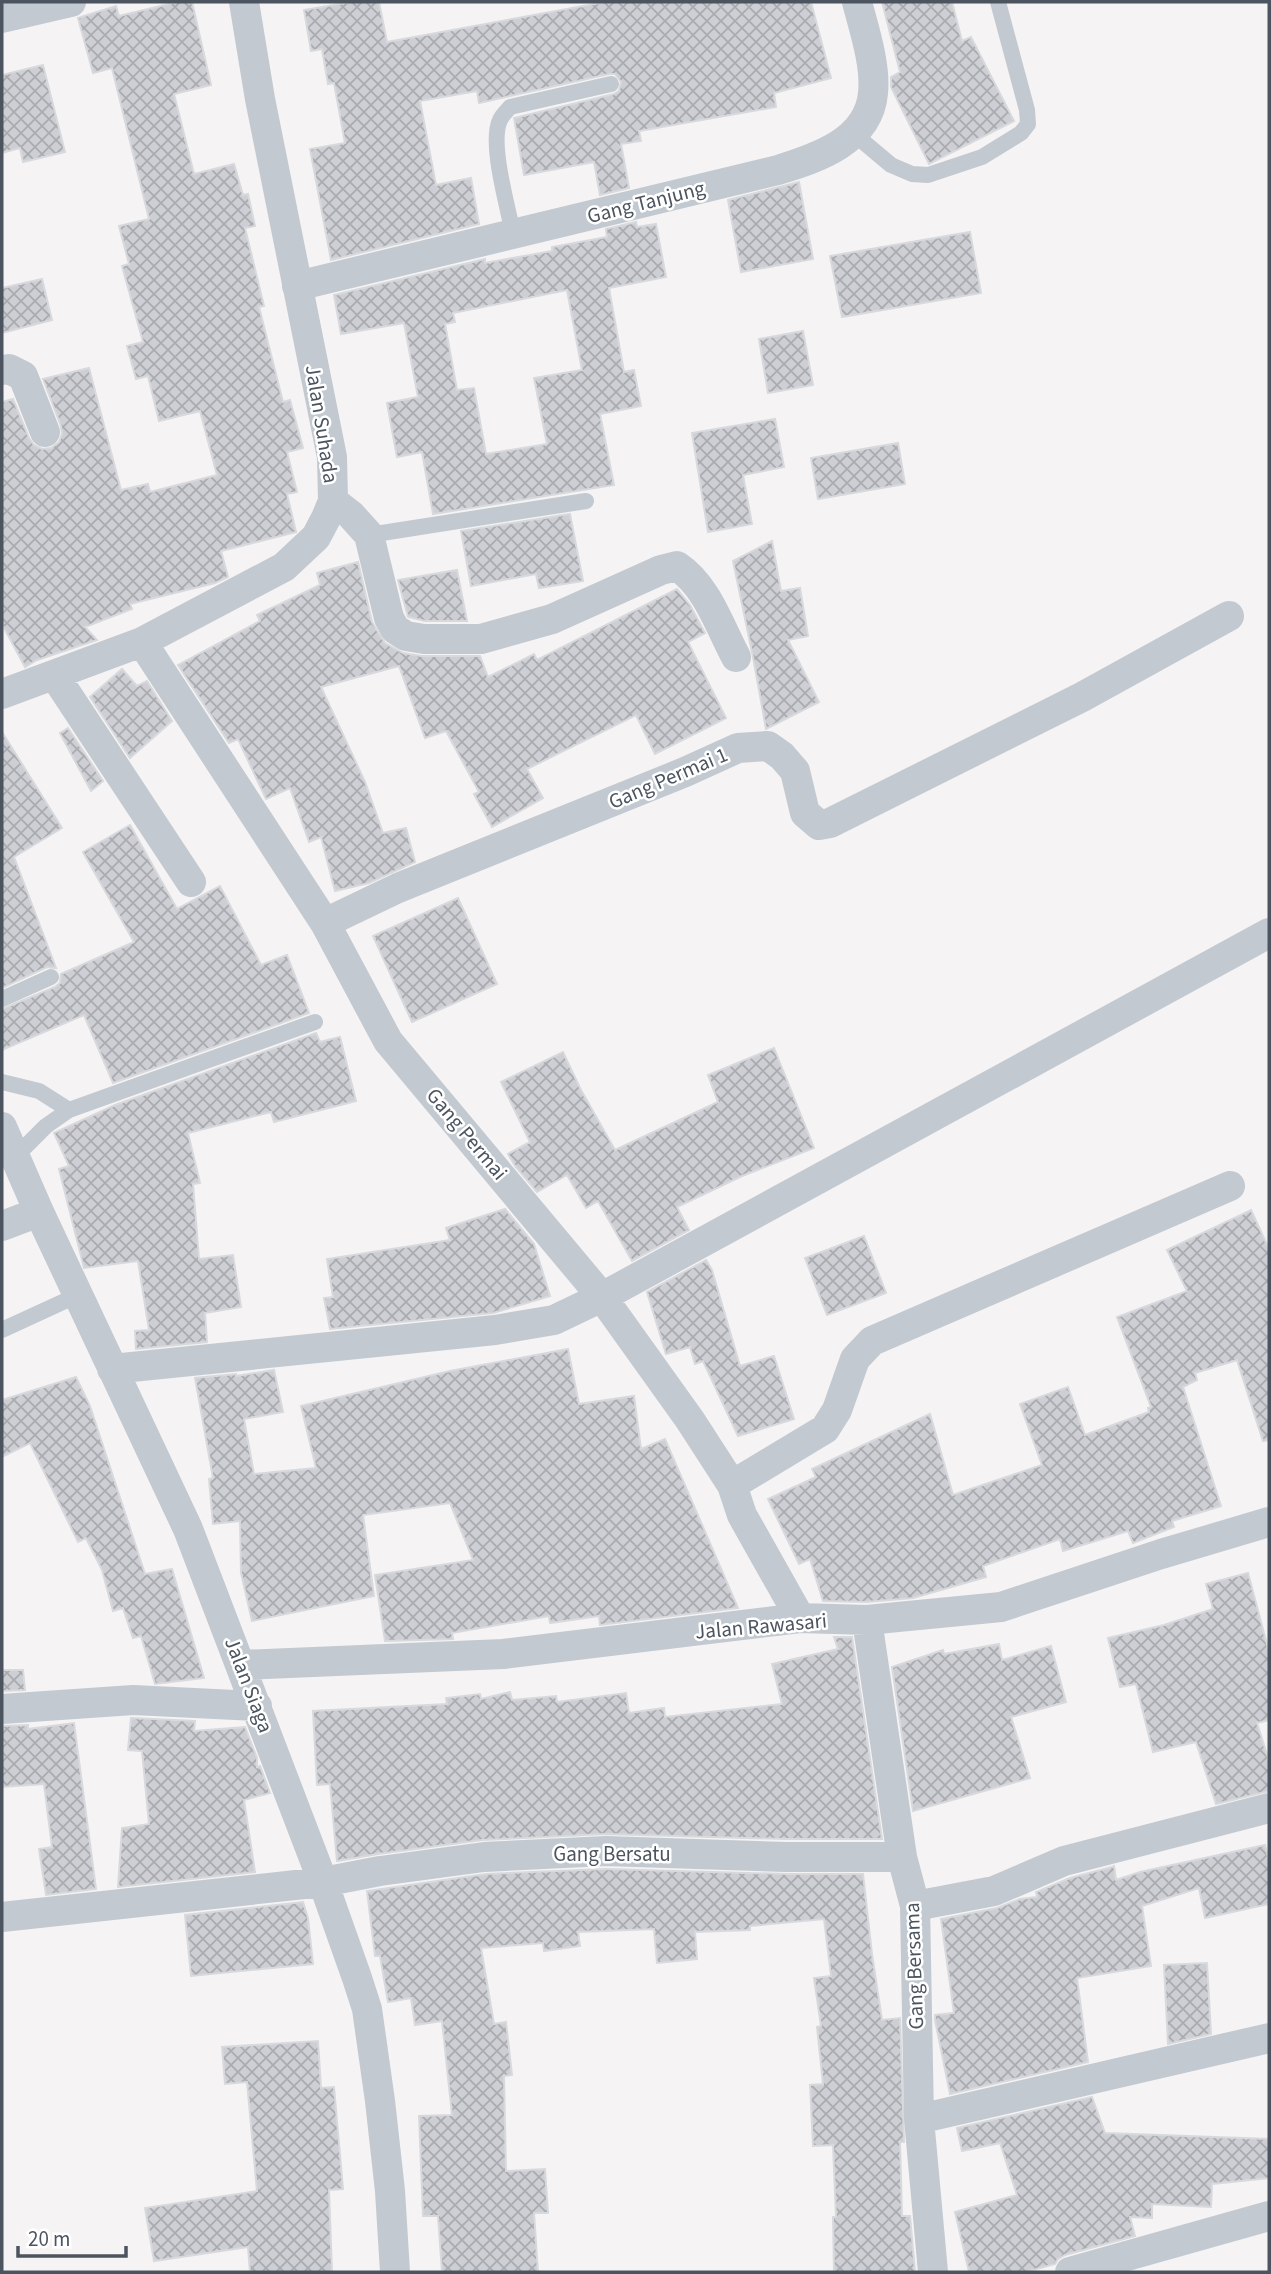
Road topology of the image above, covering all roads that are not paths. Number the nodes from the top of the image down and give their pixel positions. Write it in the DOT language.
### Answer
graph roads {
  1 [pos="71,2"];
  2 [pos="244,2"];
  3 [pos="857,2"];
  4 [pos="998,2"];
  5 [pos="2,18"];
  6 [pos="611,85"];
  7 [pos="854,134"];
  8 [pos="513,234"];
  9 [pos="297,286"];
  10 [pos="2,370"];
  11 [pos="45,432"];
  12 [pos="333,500"];
  13 [pos="586,501"];
  14 [pos="369,535"];
  15 [pos="1229,616"];
  16 [pos="142,642"];
  17 [pos="736,657"];
  18 [pos="55,676"];
  19 [pos="2,694"];
  20 [pos="191,881"];
  21 [pos="325,923"];
  22 [pos="1269,933"];
  23 [pos="51,977"];
  24 [pos="2,999"];
  25 [pos="315,1022"];
  26 [pos="2,1082"];
  27 [pos="69,1110"];
  28 [pos="2,1127"];
  29 [pos="16,1156"];
  30 [pos="1230,1186"];
  31 [pos="39,1212"];
  32 [pos="2,1226"];
  33 [pos="78,1295"];
  34 [pos="602,1297"];
  35 [pos="2,1330"];
  36 [pos="112,1369"];
  37 [pos="732,1485"];
  38 [pos="1269,1522"];
  39 [pos="800,1618"];
  40 [pos="867,1620"];
  41 [pos="241,1665"];
  42 [pos="257,1706"];
  43 [pos="2,1709"];
  44 [pos="1269,1808"];
  45 [pos="902,1857"];
  46 [pos="323,1882"];
  47 [pos="915,1906"];
  48 [pos="2,1917"];
  49 [pos="1269,2038"];
  50 [pos="919,2119"];
  51 [pos="1269,2216"];
  52 [pos="395,2272"];
  53 [pos="933,2272"];
  54 [pos="1070,2272"];
  1 -- 5 [label="street"];
  2 -- 9 [label="street, Jalan Suhada"];
  3 -- 7 [label="street, Gang Tanjung"];
  4 -- 7 [label="lane"];
  6 -- 8 [label="lane"];
  7 -- 8 [label="street, Gang Tanjung"];
  8 -- 9 [label="street, Gang Tanjung"];
  9 -- 12 [label="street, Jalan Suhada"];
  10 -- 11 [label="street"];
  12 -- 14 [label="street"];
  12 -- 16 [label="street, Jalan Suhada"];
  13 -- 14 [label="lane"];
  14 -- 17 [label="street"];
  15 -- 21 [label="street, Gang Permai 1"];
  16 -- 18 [label="street, Jalan Suhada"];
  16 -- 21 [label="street, Gang Permai"];
  18 -- 19 [label="street, Jalan Suhada"];
  18 -- 20 [label="street"];
  21 -- 34 [label="street, Gang Permai"];
  22 -- 34 [label="street"];
  23 -- 24 [label="lane"];
  25 -- 27 [label="lane"];
  26 -- 27 [label="lane"];
  27 -- 29 [label="lane"];
  28 -- 29 [label="street, Jalan Siaga"];
  29 -- 31 [label="street, Jalan Siaga"];
  30 -- 37 [label="street"];
  31 -- 32 [label="street"];
  31 -- 33 [label="street, Jalan Siaga"];
  33 -- 35 [label="lane"];
  33 -- 36 [label="street, Jalan Siaga"];
  34 -- 36 [label="street"];
  34 -- 37 [label="street, Gang Permai"];
  36 -- 41 [label="street, Jalan Siaga"];
  37 -- 39 [label="street, Gang Permai"];
  38 -- 40 [label="street, Jalan Rawasari"];
  39 -- 40 [label="street, Jalan Rawasari"];
  39 -- 41 [label="street, Jalan Rawasari"];
  40 -- 45 [label="street, Gang Bersama"];
  41 -- 42 [label="street, Jalan Siaga"];
  42 -- 43 [label="street"];
  42 -- 46 [label="street, Jalan Siaga"];
  44 -- 47 [label="street"];
  45 -- 46 [label="street, Gang Bersatu"];
  45 -- 47 [label="street, Gang Bersama"];
  46 -- 48 [label="street, Gang Bersatu"];
  46 -- 52 [label="street, Jalan Siaga"];
  47 -- 50 [label="street, Gang Bersama"];
  49 -- 50 [label="street"];
  50 -- 53 [label="street, Gang Bersama"];
  51 -- 54 [label="street"];
}
